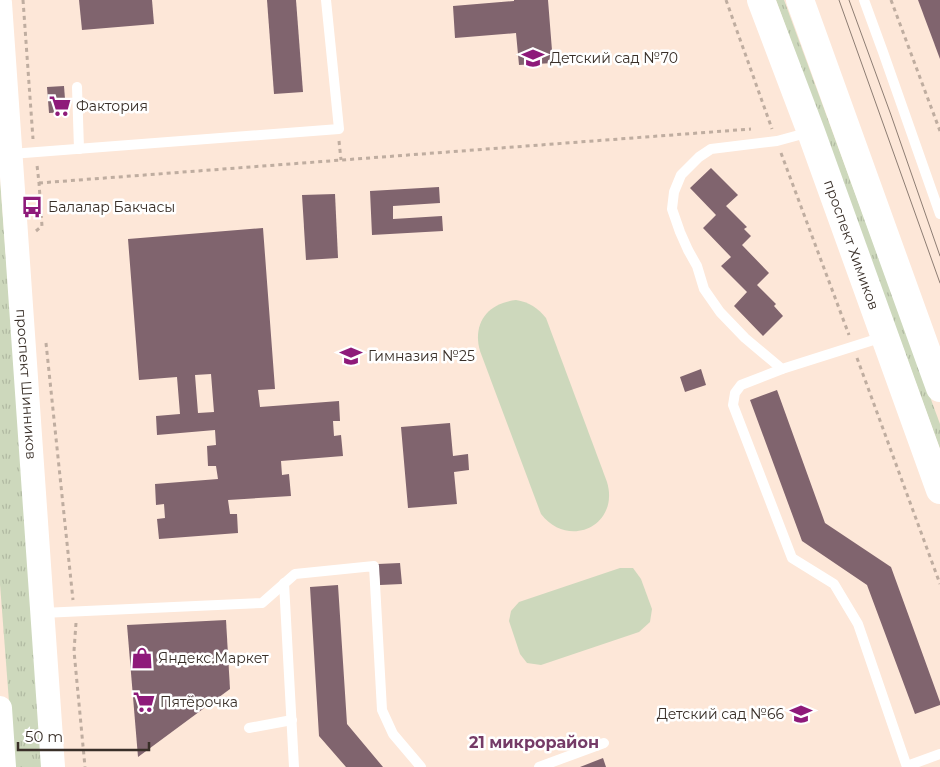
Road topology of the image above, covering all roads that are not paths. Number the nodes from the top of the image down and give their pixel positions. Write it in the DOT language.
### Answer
graph roads {
  1 [pos="326,0"];
  2 [pos="761,0"];
  3 [pos="800,0"];
  4 [pos="864,0"];
  5 [pos="0,5"];
  6 [pos="77,87"];
  7 [pos="811,132"];
  8 [pos="79,149"];
  9 [pos="10,154"];
  10 [pos="940,214"];
  11 [pos="884,337"];
  12 [pos="782,369"];
  13 [pos="940,388"];
  14 [pos="940,490"];
  15 [pos="284,583"];
  16 [pos="42,613"];
  17 [pos="0,708"];
  18 [pos="292,720"];
  19 [pos="250,728"];
  20 [pos="604,743"];
  21 [pos="940,754"];
  22 [pos="907,766"];
  23 [pos="4,767"];
  24 [pos="53,767"];
  25 [pos="294,767"];
  26 [pos="421,767"];
  27 [pos="539,767"];
  1 -- 8 [label="lane"];
  2 -- 7 [label="main road, проспект Химиков"];
  3 -- 13 [label="main road"];
  4 -- 10 [label="lane"];
  5 -- 9 [label="street, проспект Шинников"];
  6 -- 8 [label="lane"];
  7 -- 11 [label="main road, проспект Химиков"];
  7 -- 12 [label="lane"];
  8 -- 9 [label="lane"];
  9 -- 16 [label="street, проспект Шинников"];
  11 -- 12 [label="lane"];
  11 -- 14 [label="main road, проспект Химиков"];
  12 -- 22 [label="lane"];
  15 -- 16 [label="lane"];
  15 -- 18 [label="lane"];
  15 -- 26 [label="lane"];
  16 -- 24 [label="street, проспект Шинников"];
  17 -- 23 [label="street"];
  18 -- 19 [label="lane"];
  18 -- 25 [label="lane"];
  20 -- 27 [label="lane"];
  21 -- 22 [label="lane"];
}
